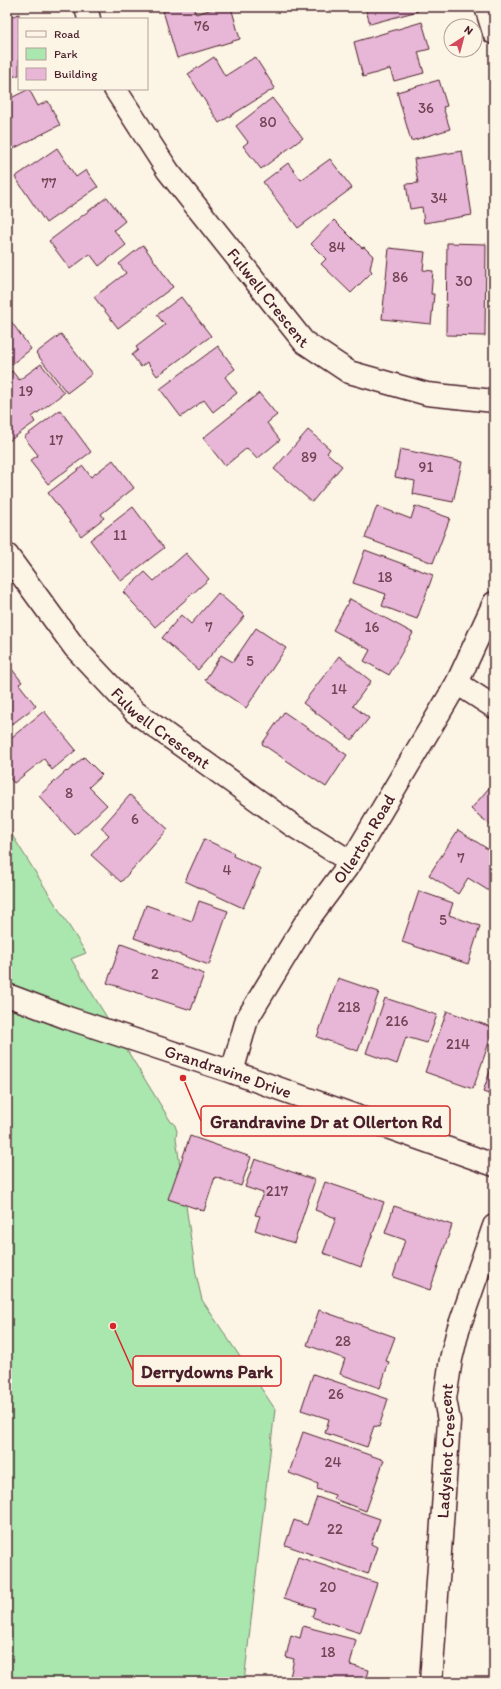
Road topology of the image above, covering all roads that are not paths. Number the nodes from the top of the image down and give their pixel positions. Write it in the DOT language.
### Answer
graph roads {
  1 [pos="86,7"];
  2 [pos="486,7"];
  3 [pos="89,18"];
  4 [pos="494,33"];
  5 [pos="116,90"];
  6 [pos="494,401"];
  7 [pos="7,555"];
  8 [pos="494,603"];
  9 [pos="457,683"];
  10 [pos="494,707"];
  11 [pos="351,862"];
  12 [pos="7,995"];
  13 [pos="232,1072"];
  14 [pos="494,1165"];
  15 [pos="494,1226"];
  16 [pos="431,1682"];
  1 -- 3 [label="street"];
  2 -- 4 [label="street"];
  5 -- 6 [label="street, Fulwell Crescent"];
  7 -- 11 [label="street, Fulwell Crescent"];
  8 -- 9 [label="street, Ollerton Road"];
  9 -- 10 [label="street"];
  9 -- 11 [label="street, Ollerton Road"];
  11 -- 13 [label="street, Ollerton Road"];
  12 -- 13 [label="street, Grandravine Drive"];
  13 -- 14 [label="street, Grandravine Drive"];
  15 -- 16 [label="street, Ladyshot Crescent"];
}
